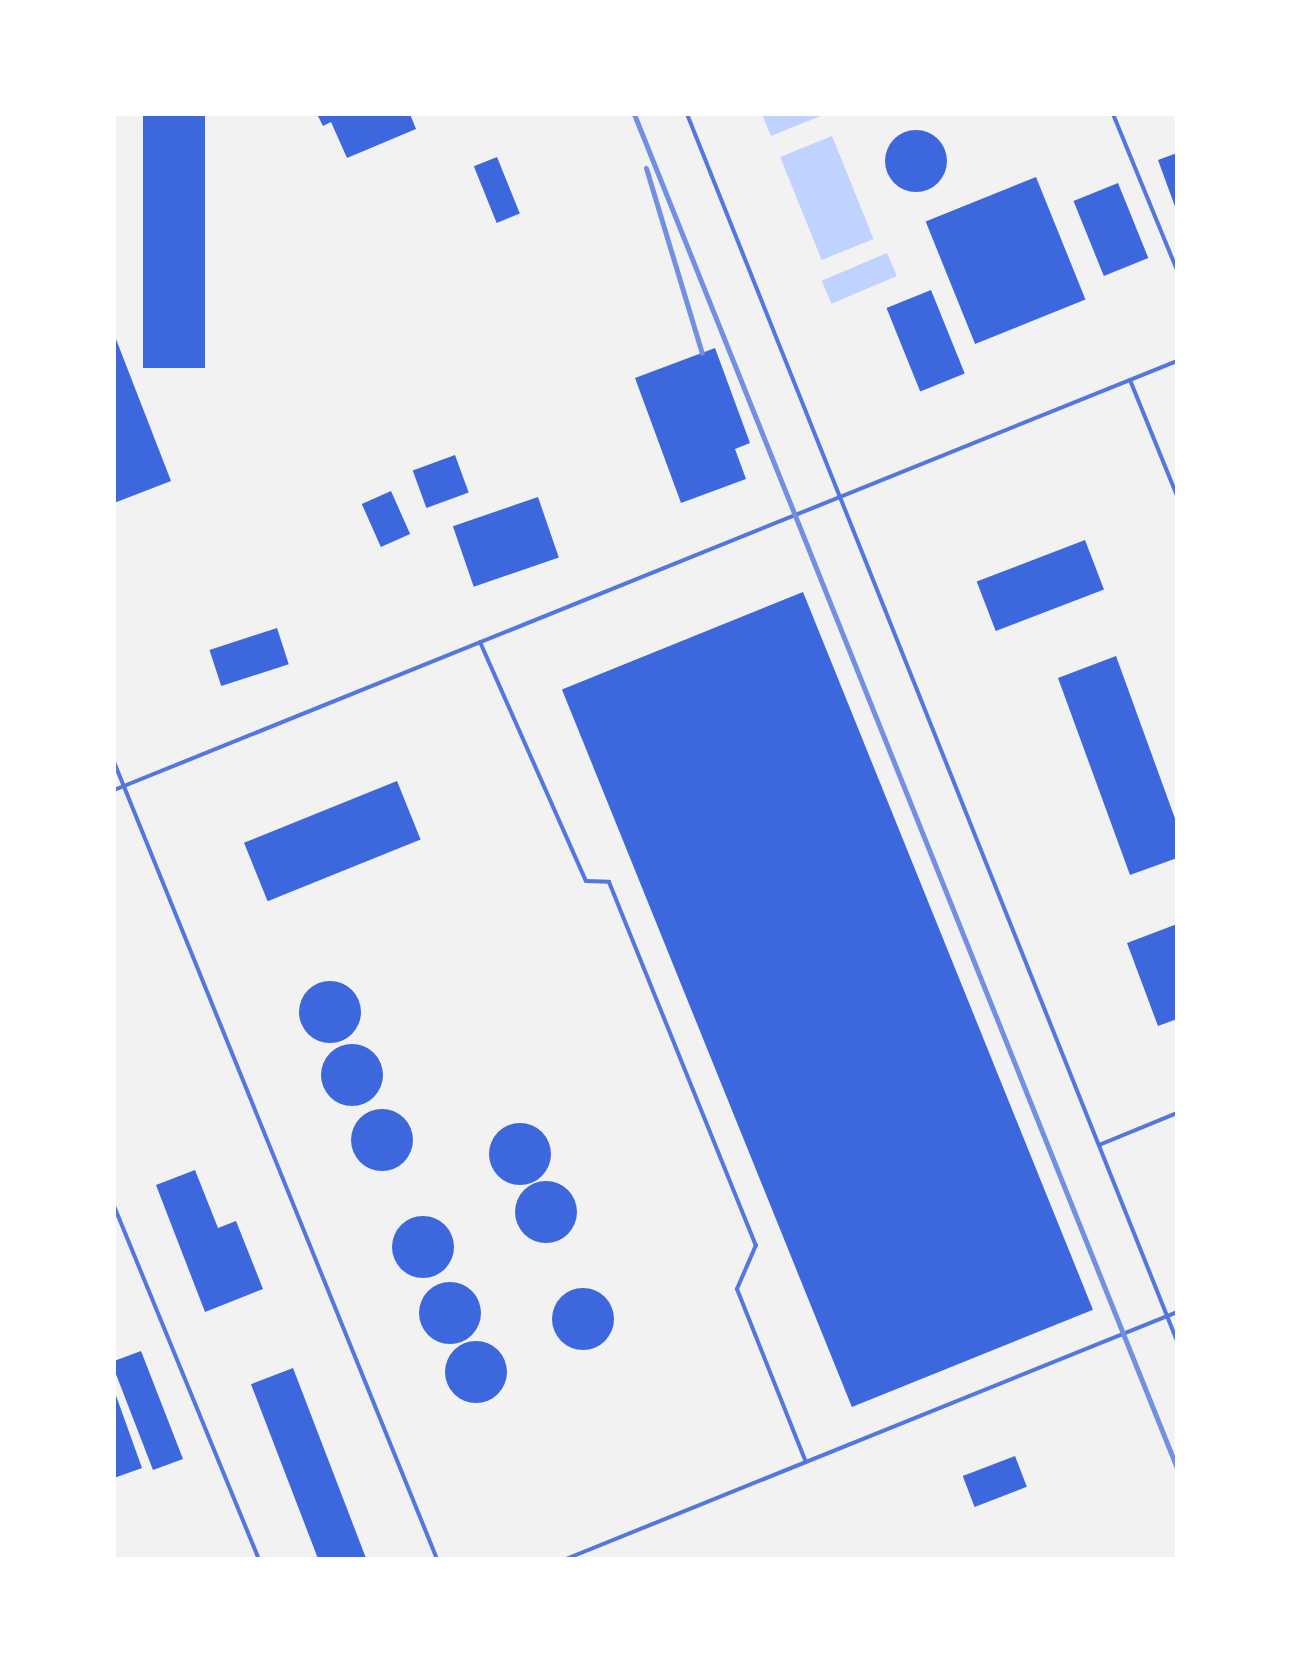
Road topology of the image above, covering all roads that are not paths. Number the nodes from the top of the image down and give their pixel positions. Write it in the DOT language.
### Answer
graph roads {
  1 [pos="687,114"];
  2 [pos="1113,114"];
  3 [pos="1177,270"];
  4 [pos="1177,361"];
  5 [pos="1130,380"];
  6 [pos="1177,496"];
  7 [pos="841,497"];
  8 [pos="480,642"];
  9 [pos="114,762"];
  10 [pos="124,786"];
  11 [pos="114,790"];
  12 [pos="1177,1113"];
  13 [pos="1099,1145"];
  14 [pos="114,1206"];
  15 [pos="1177,1312"];
  16 [pos="1167,1316"];
  17 [pos="1177,1341"];
  18 [pos="806,1462"];
  19 [pos="259,1559"];
  20 [pos="437,1559"];
  21 [pos="566,1559"];
  1 -- 7 [label="lane"];
  2 -- 3 [label="lane"];
  4 -- 5 [label="lane"];
  5 -- 6 [label="lane"];
  5 -- 7 [label="lane"];
  7 -- 8 [label="lane"];
  7 -- 13 [label="lane"];
  8 -- 10 [label="lane"];
  8 -- 18 [label="lane"];
  9 -- 10 [label="lane"];
  10 -- 11 [label="lane"];
  10 -- 20 [label="lane"];
  12 -- 13 [label="lane"];
  13 -- 16 [label="lane"];
  14 -- 19 [label="lane"];
  15 -- 16 [label="lane"];
  16 -- 17 [label="lane"];
  16 -- 18 [label="lane"];
  18 -- 21 [label="lane"];
}
